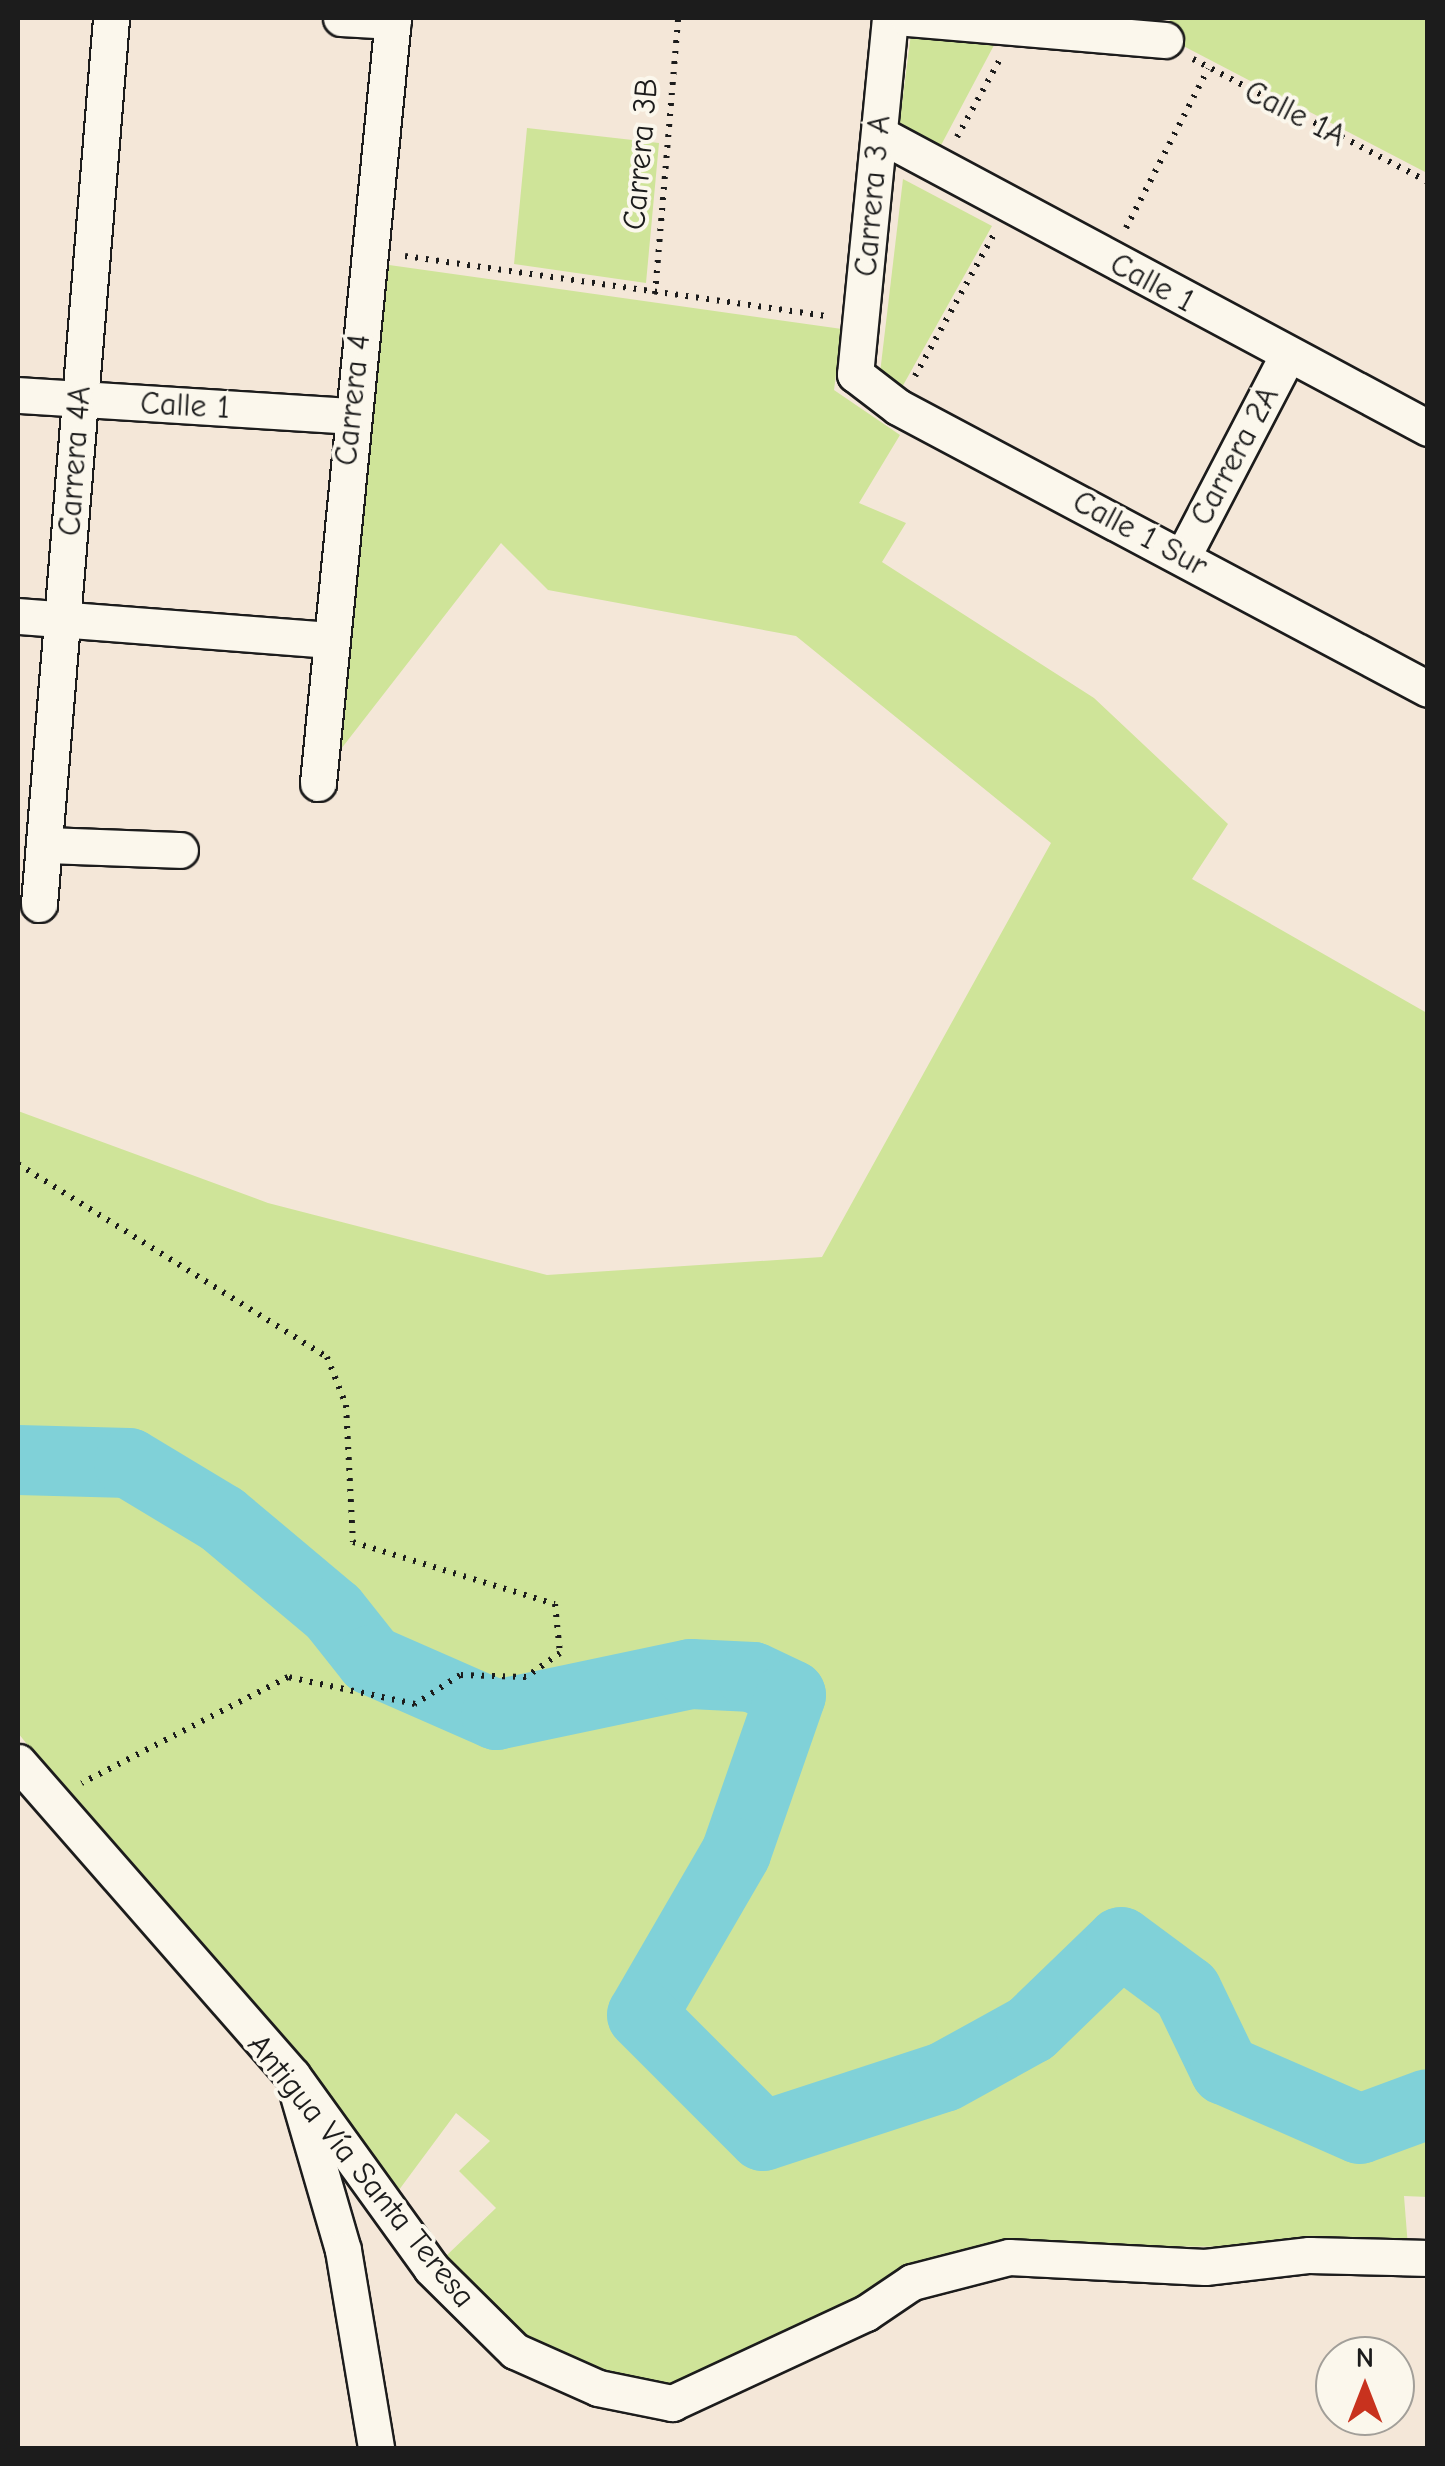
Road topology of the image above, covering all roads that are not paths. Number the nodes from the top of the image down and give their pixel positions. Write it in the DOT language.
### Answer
graph roads {
  1 [pos="111,18"];
  2 [pos="341,18"];
  3 [pos="890,18"];
  4 [pos="908,18"];
  5 [pos="393,19"];
  6 [pos="1165,40"];
  7 [pos="879,134"];
  8 [pos="1287,356"];
  9 [pos="855,374"];
  10 [pos="18,395"];
  11 [pos="79,400"];
  12 [pos="352,416"];
  13 [pos="1428,428"];
  14 [pos="1182,556"];
  15 [pos="18,616"];
  16 [pos="63,620"];
  17 [pos="328,640"];
  18 [pos="1428,689"];
  19 [pos="318,783"];
  20 [pos="44,845"];
  21 [pos="180,850"];
  22 [pos="40,904"];
  23 [pos="18,1762"];
  24 [pos="292,2075"];
  25 [pos="1428,2258"];
  26 [pos="376,2448"];
  1 -- 11 [label="street, Carrera 4A"];
  2 -- 5 [label="street"];
  3 -- 7 [label="street, Carrera 3 A"];
  4 -- 6 [label="street"];
  5 -- 12 [label="street, Carrera 4"];
  7 -- 8 [label="street, Calle 1"];
  7 -- 9 [label="street, Carrera 3 A"];
  8 -- 13 [label="street, Calle 1"];
  8 -- 14 [label="street, Carrera 2A"];
  9 -- 14 [label="street, Calle 1 Sur"];
  10 -- 11 [label="street, Calle 1"];
  11 -- 12 [label="street, Calle 1"];
  11 -- 16 [label="street, Carrera 4A"];
  12 -- 17 [label="street, Carrera 4"];
  14 -- 18 [label="street, Calle 1 Sur"];
  15 -- 16 [label="street"];
  16 -- 17 [label="street"];
  16 -- 20 [label="street, Carrera 4A"];
  17 -- 19 [label="street, Carrera 4"];
  20 -- 21 [label="street"];
  20 -- 22 [label="street, Carrera 4A"];
  23 -- 24 [label="street, Antigua Vía Santa Teresa"];
  24 -- 25 [label="street, Antigua Vía Santa Teresa"];
  24 -- 26 [label="street"];
}
